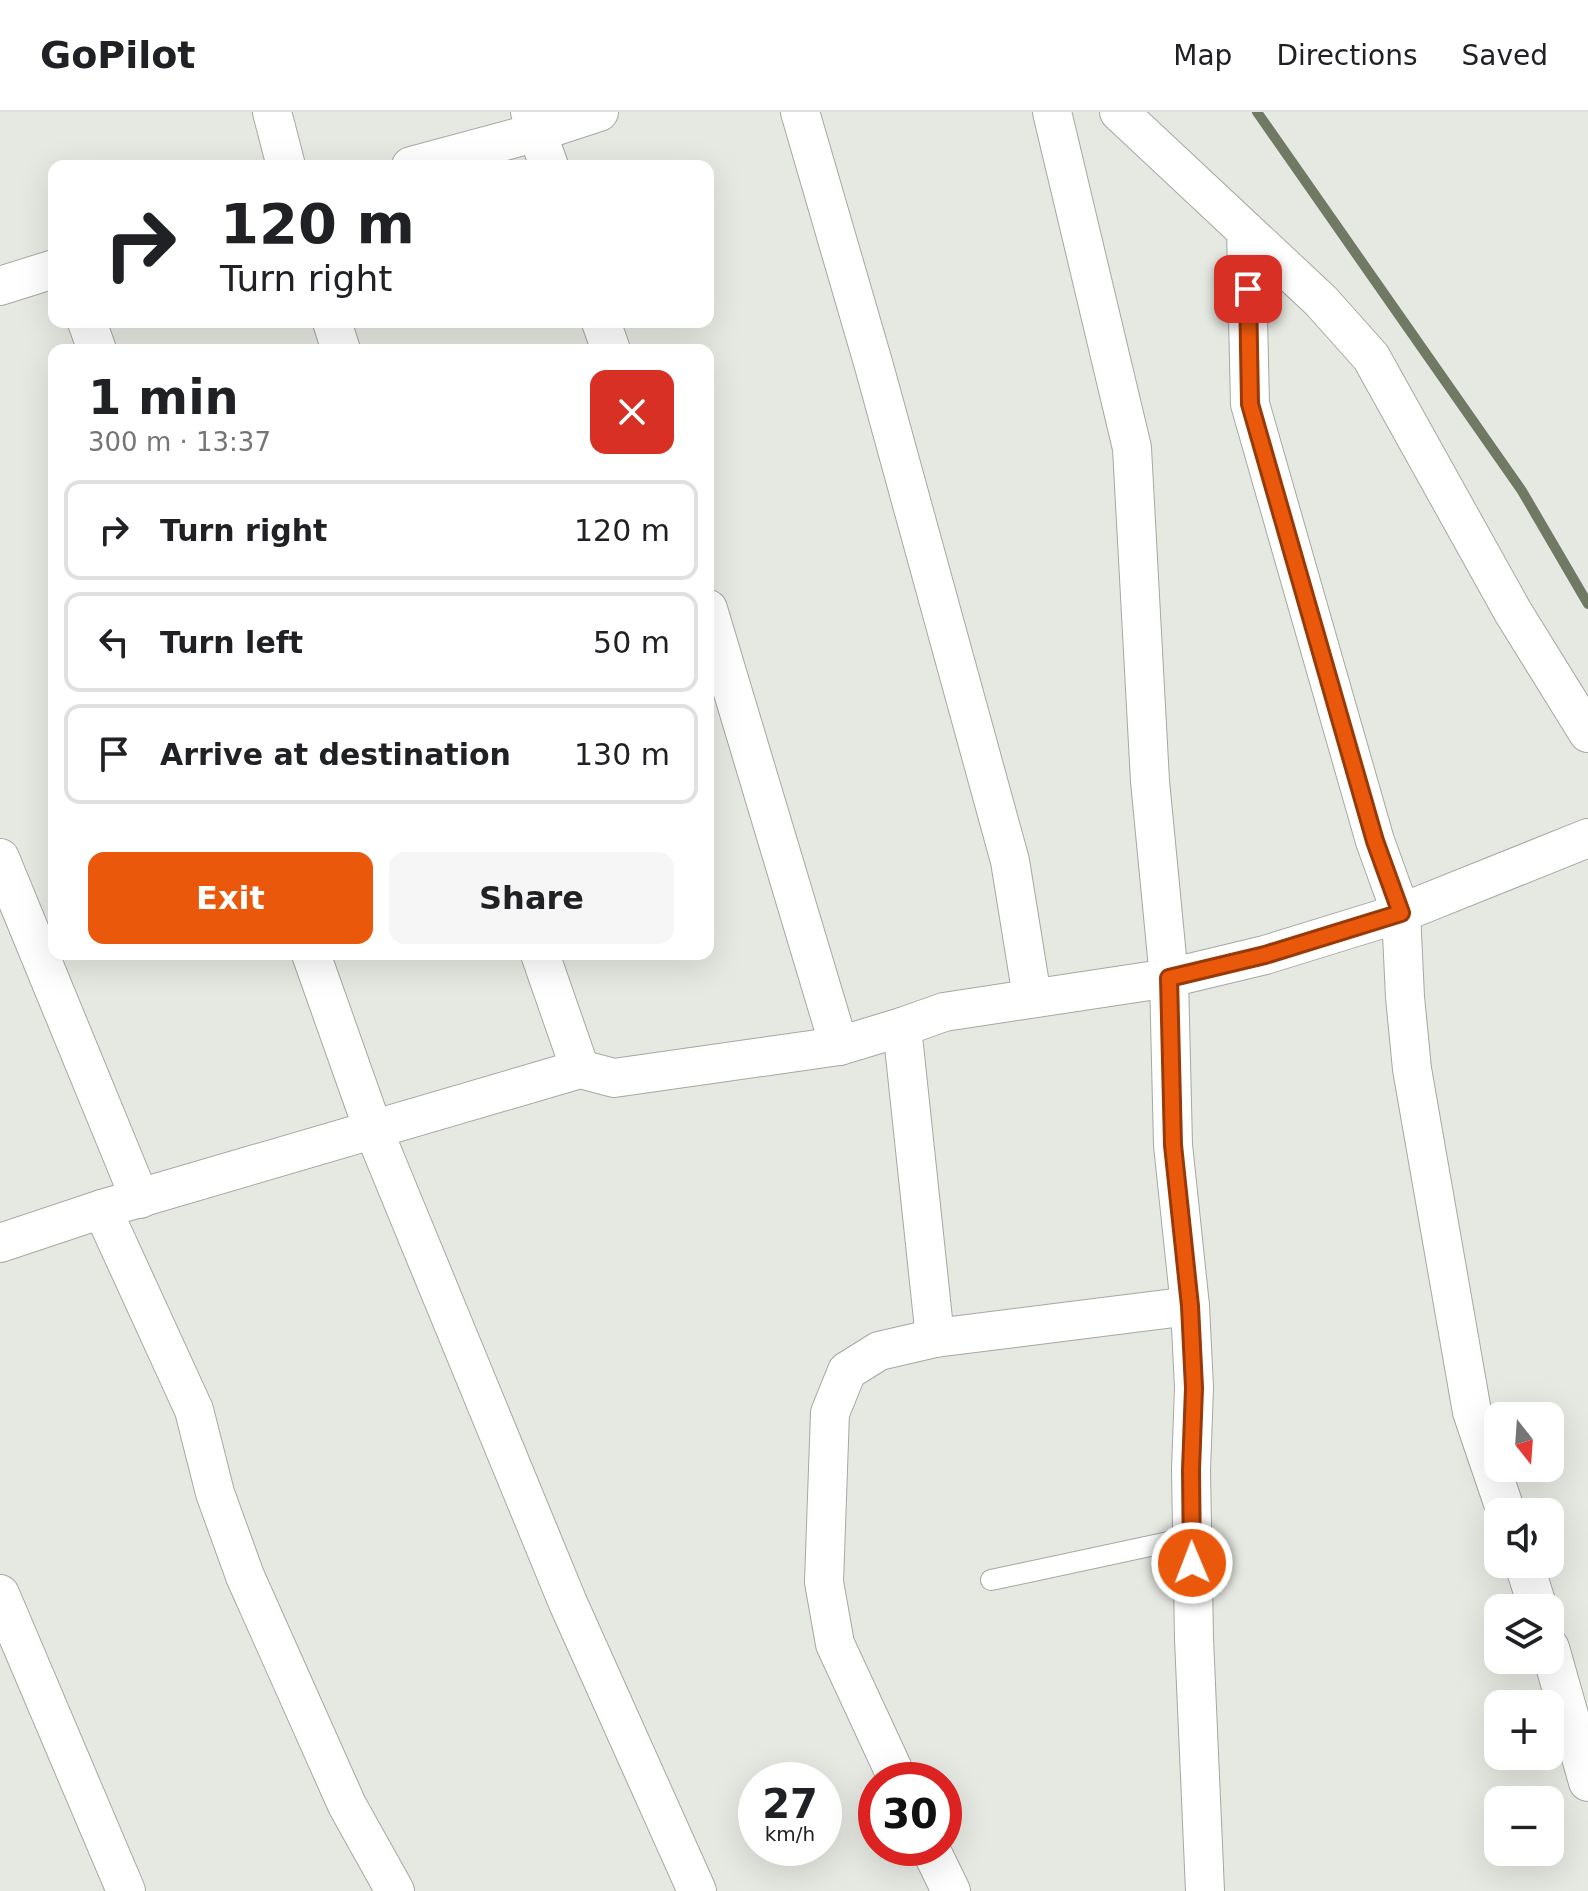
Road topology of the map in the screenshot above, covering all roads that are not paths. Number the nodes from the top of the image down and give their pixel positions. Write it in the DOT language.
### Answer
graph roads {
  1 [pos="272,112"];
  2 [pos="599,112"];
  3 [pos="800,112"];
  4 [pos="1052,112"];
  5 [pos="1119,112"];
  6 [pos="539,137"];
  7 [pos="284,160"];
  8 [pos="437,160"];
  9 [pos="1246,231"];
  10 [pos="48,271"];
  11 [pos="0,286"];
  12 [pos="714,629"];
  13 [pos="1588,733"];
  14 [pos="1588,838"];
  15 [pos="0,858"];
  16 [pos="1401,913"];
  17 [pos="313,960"];
  18 [pos="542,960"];
  19 [pos="1169,978"];
  20 [pos="1032,997"];
  21 [pos="902,1027"];
  22 [pos="839,1046"];
  23 [pos="580,1069"];
  24 [pos="373,1129"];
  25 [pos="140,1199"];
  26 [pos="102,1209"];
  27 [pos="0,1243"];
  28 [pos="1190,1306"];
  29 [pos="935,1338"];
  30 [pos="1501,1498"];
  31 [pos="1192,1537"];
  32 [pos="991,1580"];
  33 [pos="0,1594"];
  34 [pos="1557,1674"];
  35 [pos="890,1762"];
  36 [pos="1588,1782"];
  37 [pos="939,1866"];
  38 [pos="126,1891"];
  39 [pos="395,1891"];
  40 [pos="697,1891"];
  41 [pos="951,1891"];
  42 [pos="1205,1891"];
  1 -- 7 [label="street"];
  2 -- 6 [label="street"];
  3 -- 20 [label="street"];
  4 -- 19 [label="street"];
  5 -- 9 [label="street"];
  6 -- 8 [label="street"];
  9 -- 13 [label="street"];
  9 -- 16 [label="street"];
  10 -- 11 [label="street"];
  12 -- 22 [label="street"];
  14 -- 16 [label="street"];
  15 -- 25 [label="street"];
  16 -- 19 [label="street"];
  16 -- 30 [label="street"];
  17 -- 24 [label="street"];
  18 -- 23 [label="street"];
  19 -- 20 [label="street"];
  19 -- 28 [label="street"];
  20 -- 21 [label="street"];
  21 -- 22 [label="street"];
  21 -- 29 [label="street"];
  22 -- 23 [label="street"];
  23 -- 24 [label="street"];
  24 -- 25 [label="street"];
  24 -- 40 [label="street"];
  25 -- 26 [label="street"];
  26 -- 27 [label="street"];
  26 -- 39 [label="street"];
  28 -- 29 [label="street"];
  28 -- 31 [label="street"];
  29 -- 35 [label="street"];
  31 -- 32 [label="lane"];
  31 -- 42 [label="street"];
  33 -- 38 [label="street"];
  34 -- 36 [label="street"];
  37 -- 41 [label="street"];
}
